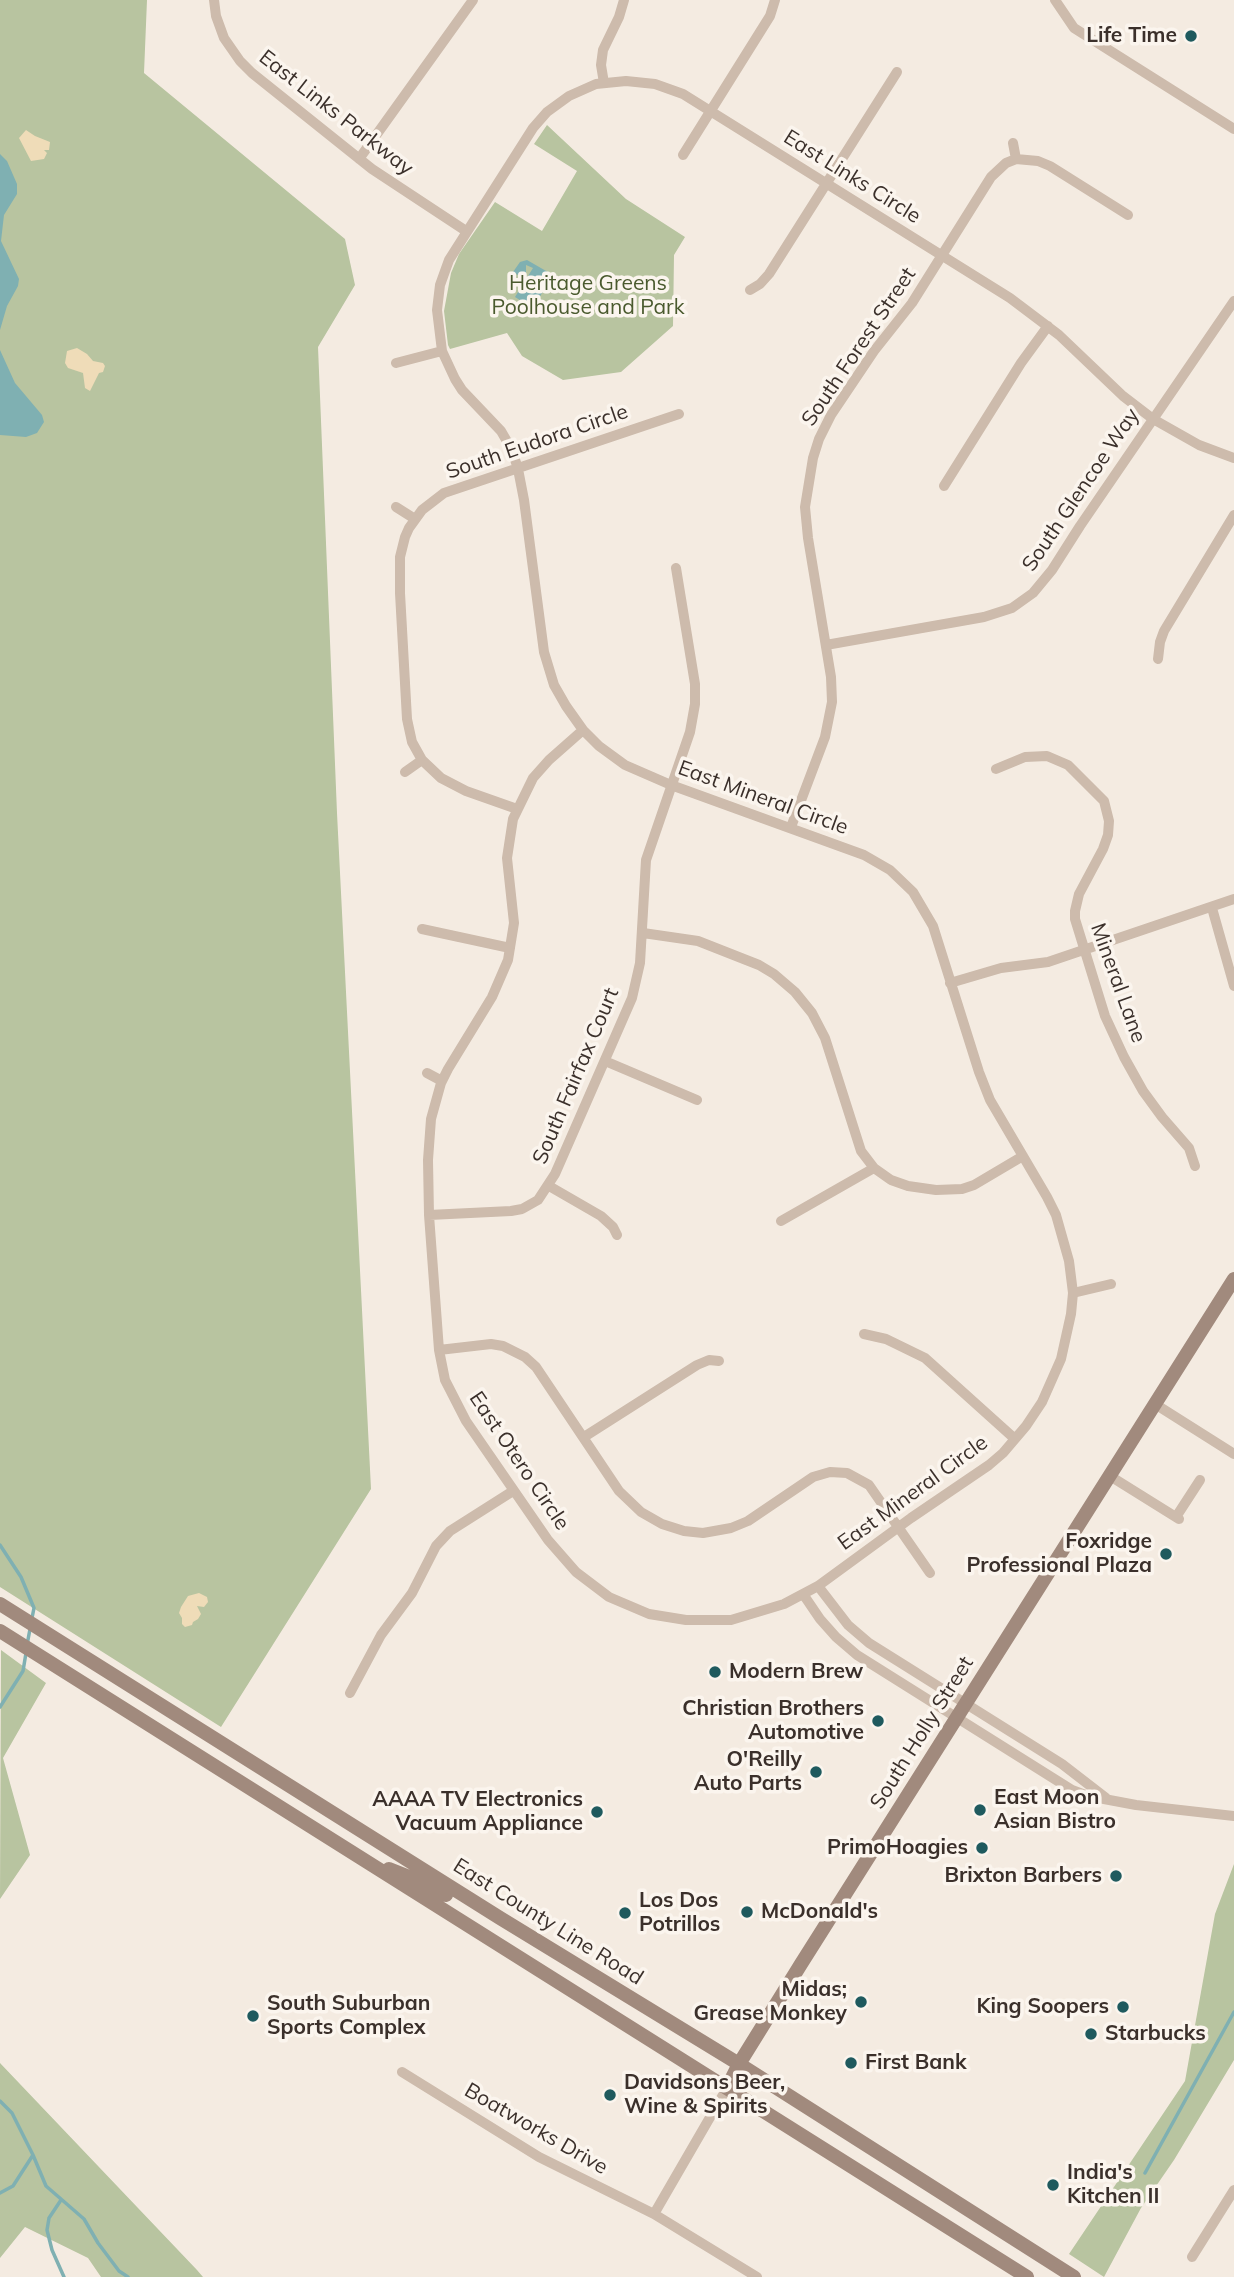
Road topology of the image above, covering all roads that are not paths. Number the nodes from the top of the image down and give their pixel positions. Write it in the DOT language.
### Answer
graph roads {
  1 [pos="214,0"];
  2 [pos="473,0"];
  3 [pos="624,0"];
  4 [pos="775,0"];
  5 [pos="1055,0"];
  6 [pos="897,72"];
  7 [pos="604,83"];
  8 [pos="711,112"];
  9 [pos="1234,129"];
  10 [pos="1013,143"];
  11 [pos="684,155"];
  12 [pos="359,159"];
  13 [pos="1016,159"];
  14 [pos="826,183"];
  15 [pos="1128,215"];
  16 [pos="466,231"];
  17 [pos="942,256"];
  18 [pos="750,290"];
  19 [pos="1234,301"];
  20 [pos="1048,326"];
  21 [pos="442,351"];
  22 [pos="396,363"];
  23 [pos="679,414"];
  24 [pos="1153,419"];
  25 [pos="1234,458"];
  26 [pos="518,469"];
  27 [pos="944,486"];
  28 [pos="396,507"];
  29 [pos="1234,515"];
  30 [pos="415,519"];
  31 [pos="676,568"];
  32 [pos="826,645"];
  33 [pos="1158,659"];
  34 [pos="583,730"];
  35 [pos="422,760"];
  36 [pos="996,769"];
  37 [pos="405,772"];
  38 [pos="671,785"];
  39 [pos="517,809"];
  40 [pos="791,827"];
  41 [pos="1234,899"];
  42 [pos="1212,908"];
  43 [pos="422,929"];
  44 [pos="643,933"];
  45 [pos="510,948"];
  46 [pos="1084,949"];
  47 [pos="950,983"];
  48 [pos="1234,986"];
  49 [pos="605,1061"];
  50 [pos="427,1073"];
  51 [pos="442,1081"];
  52 [pos="697,1100"];
  53 [pos="1023,1156"];
  54 [pos="1195,1166"];
  55 [pos="874,1168"];
  56 [pos="549,1186"];
  57 [pos="429,1214"];
  58 [pos="781,1221"];
  59 [pos="617,1235"];
  60 [pos="1234,1279"];
  61 [pos="1111,1284"];
  62 [pos="1073,1293"];
  63 [pos="863,1334"];
  64 [pos="439,1350"];
  65 [pos="719,1361"];
  66 [pos="1156,1404"];
  67 [pos="584,1437"];
  68 [pos="1015,1439"];
  69 [pos="1234,1454"];
  70 [pos="1110,1476"];
  71 [pos="1200,1480"];
  72 [pos="513,1491"];
  73 [pos="898,1528"];
  74 [pos="930,1573"];
  75 [pos="818,1586"];
  76 [pos="803,1594"];
  77 [pos="0,1604"];
  78 [pos="0,1631"];
  79 [pos="350,1693"];
  80 [pos="967,1702"];
  81 [pos="957,1718"];
  82 [pos="1107,1798"];
  83 [pos="1234,1816"];
  84 [pos="358,1857"];
  85 [pos="500,1918"];
  86 [pos="739,2064"];
  87 [pos="402,2072"];
  88 [pos="727,2088"];
  89 [pos="1234,2190"];
  90 [pos="654,2214"];
  91 [pos="1192,2257"];
  92 [pos="757,2277"];
  93 [pos="1027,2277"];
  94 [pos="1074,2277"];
  1 -- 12 [label="street, East Links Parkway"];
  2 -- 12 [label="street"];
  3 -- 7 [label="street"];
  4 -- 8 [label="street"];
  5 -- 9 [label="street"];
  6 -- 14 [label="street"];
  7 -- 8 [label="street, East Links Circle"];
  7 -- 16 [label="street, East Links Circle"];
  8 -- 11 [label="street"];
  8 -- 14 [label="street, East Links Circle"];
  10 -- 13 [label="street"];
  12 -- 16 [label="street, East Links Parkway"];
  13 -- 15 [label="street"];
  13 -- 17 [label="street, South Forest Street"];
  14 -- 17 [label="street, East Links Circle"];
  14 -- 18 [label="street"];
  16 -- 21 [label="street, East Mineral Circle"];
  17 -- 20 [label="street, East Links Circle"];
  17 -- 32 [label="street, South Forest Street"];
  19 -- 24 [label="street, South Glencoe Way"];
  20 -- 24 [label="street, East Links Circle"];
  20 -- 27 [label="street"];
  21 -- 22 [label="street"];
  21 -- 26 [label="street, East Mineral Circle"];
  23 -- 26 [label="street, South Eudora Circle"];
  24 -- 25 [label="street, East Links Circle"];
  24 -- 32 [label="street, South Glencoe Way"];
  26 -- 30 [label="street, South Eudora Circle"];
  26 -- 34 [label="street, East Mineral Circle"];
  28 -- 30 [label="street"];
  29 -- 33 [label="street"];
  30 -- 35 [label="street, South Eudora Circle"];
  31 -- 38 [label="street, South Fairfax Court"];
  32 -- 40 [label="street, South Forest Street"];
  34 -- 38 [label="street, East Mineral Circle"];
  34 -- 39 [label="street, East Otero Circle"];
  35 -- 37 [label="street"];
  35 -- 39 [label="street, South Eudora Circle"];
  36 -- 46 [label="street, Mineral Lane"];
  38 -- 40 [label="street, East Mineral Circle"];
  38 -- 44 [label="street, South Fairfax Court"];
  39 -- 45 [label="street, East Otero Circle"];
  40 -- 47 [label="street, East Mineral Circle"];
  41 -- 42 [label="street"];
  42 -- 46 [label="street"];
  42 -- 48 [label="street"];
  43 -- 45 [label="street"];
  44 -- 49 [label="street, South Fairfax Court"];
  44 -- 55 [label="street"];
  45 -- 51 [label="street, East Otero Circle"];
  46 -- 47 [label="street"];
  46 -- 54 [label="street, Mineral Lane"];
  47 -- 53 [label="street, East Mineral Circle"];
  49 -- 52 [label="street"];
  49 -- 56 [label="street, South Fairfax Court"];
  50 -- 51 [label="street"];
  51 -- 57 [label="street, East Otero Circle"];
  53 -- 55 [label="street"];
  53 -- 62 [label="street, East Mineral Circle"];
  55 -- 58 [label="street"];
  56 -- 57 [label="street, South Fairfax Court"];
  56 -- 59 [label="street"];
  57 -- 64 [label="street, East Otero Circle"];
  60 -- 66 [label="main road, South Holly Street"];
  61 -- 62 [label="street"];
  62 -- 68 [label="street, East Mineral Circle"];
  63 -- 68 [label="street"];
  64 -- 67 [label="street"];
  64 -- 72 [label="street, East Otero Circle"];
  65 -- 67 [label="street"];
  66 -- 69 [label="street"];
  66 -- 70 [label="main road, South Holly Street"];
  67 -- 73 [label="street"];
  68 -- 73 [label="street, East Mineral Circle"];
  70 -- 71 [label="street"];
  70 -- 80 [label="main road, South Holly Street"];
  72 -- 76 [label="street, East Otero Circle"];
  72 -- 79 [label="street"];
  73 -- 74 [label="street"];
  73 -- 75 [label="street, East Mineral Circle"];
  75 -- 76 [label="street, East Mineral Circle"];
  75 -- 80 [label="street"];
  76 -- 81 [label="street"];
  77 -- 85 [label="main road, East County Line Road"];
  78 -- 84 [label="main road"];
  80 -- 81 [label="main road, South Holly Street"];
  80 -- 82 [label="street"];
  81 -- 82 [label="street"];
  81 -- 86 [label="main road, South Holly Street"];
  82 -- 83 [label="street"];
  84 -- 85 [label="main road"];
  84 -- 88 [label="main road"];
  85 -- 86 [label="main road, East County Line Road"];
  86 -- 88 [label="main road, South Holly Street"];
  86 -- 94 [label="main road, East County Line Road"];
  87 -- 90 [label="street, Boatworks Drive"];
  88 -- 90 [label="street, South Holly Street"];
  88 -- 93 [label="main road"];
  89 -- 91 [label="street"];
  90 -- 92 [label="street, Boatworks Drive"];
}
